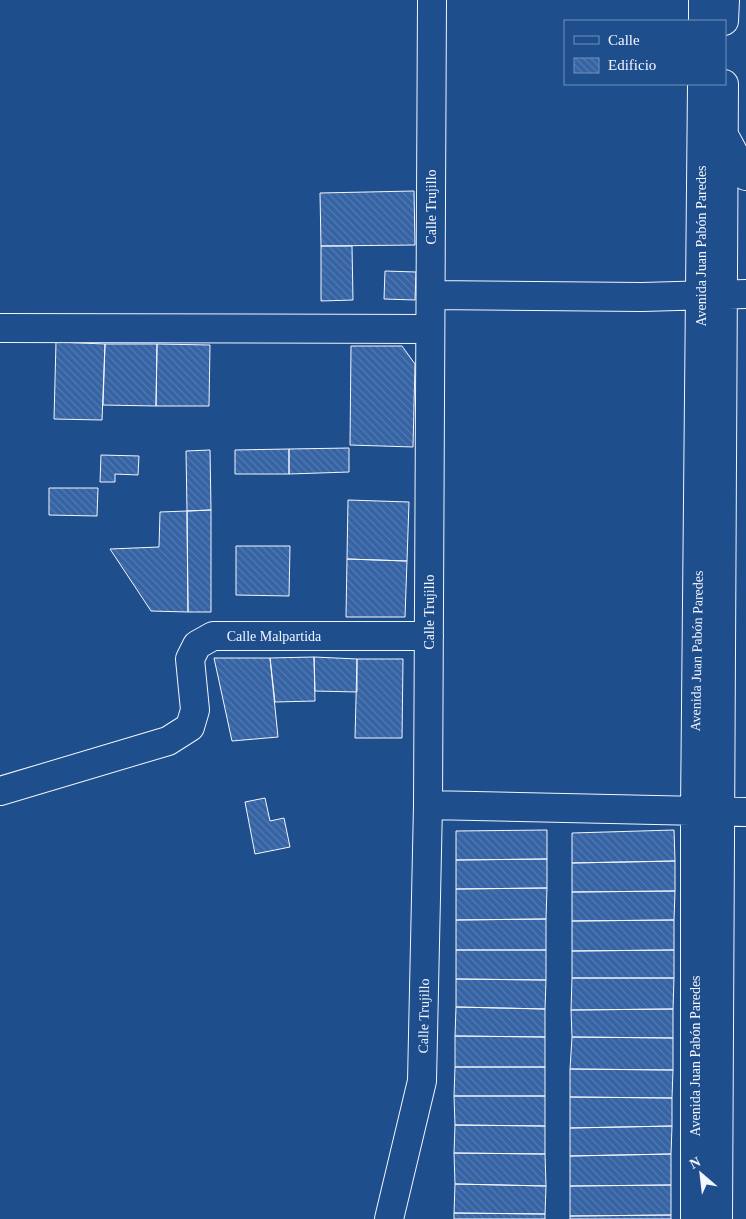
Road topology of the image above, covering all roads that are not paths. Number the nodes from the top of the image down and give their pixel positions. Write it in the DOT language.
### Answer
graph roads {
  1 [pos="432,0"];
  2 [pos="703,0"];
  3 [pos="725,0"];
  4 [pos="702,20"];
  5 [pos="724,20"];
  6 [pos="702,85"];
  7 [pos="724,85"];
  8 [pos="723,133"];
  9 [pos="746,176"];
  10 [pos="431,295"];
  11 [pos="723,295"];
  12 [pos="0,328"];
  13 [pos="430,329"];
  14 [pos="429,636"];
  15 [pos="0,791"];
  16 [pos="428,805"];
  17 [pos="707,811"];
  18 [pos="746,812"];
  19 [pos="389,1219"];
  20 [pos="695,1219"];
  21 [pos="718,1219"];
  1 -- 10 [label="street, Calle Trujillo"];
  2 -- 4 [label="street"];
  3 -- 5 [label="street"];
  6 -- 11 [label="street, Avenida Juan Pabón Paredes"];
  7 -- 8 [label="street, Avenida Juan Pabón Paredes"];
  8 -- 9 [label="street"];
  8 -- 11 [label="street, Avenida Juan Pabón Paredes"];
  10 -- 11 [label="street"];
  10 -- 13 [label="street, Calle Trujillo"];
  11 -- 17 [label="street, Avenida Juan Pabón Paredes"];
  12 -- 13 [label="street"];
  13 -- 14 [label="street, Calle Trujillo"];
  14 -- 15 [label="street, Calle Malpartida"];
  14 -- 16 [label="street, Calle Trujillo"];
  16 -- 17 [label="street"];
  16 -- 19 [label="street, Calle Trujillo"];
  17 -- 18 [label="street"];
  17 -- 20 [label="street, Avenida Juan Pabón Paredes"];
  17 -- 21 [label="street, Avenida Juan Pabón Paredes"];
}
